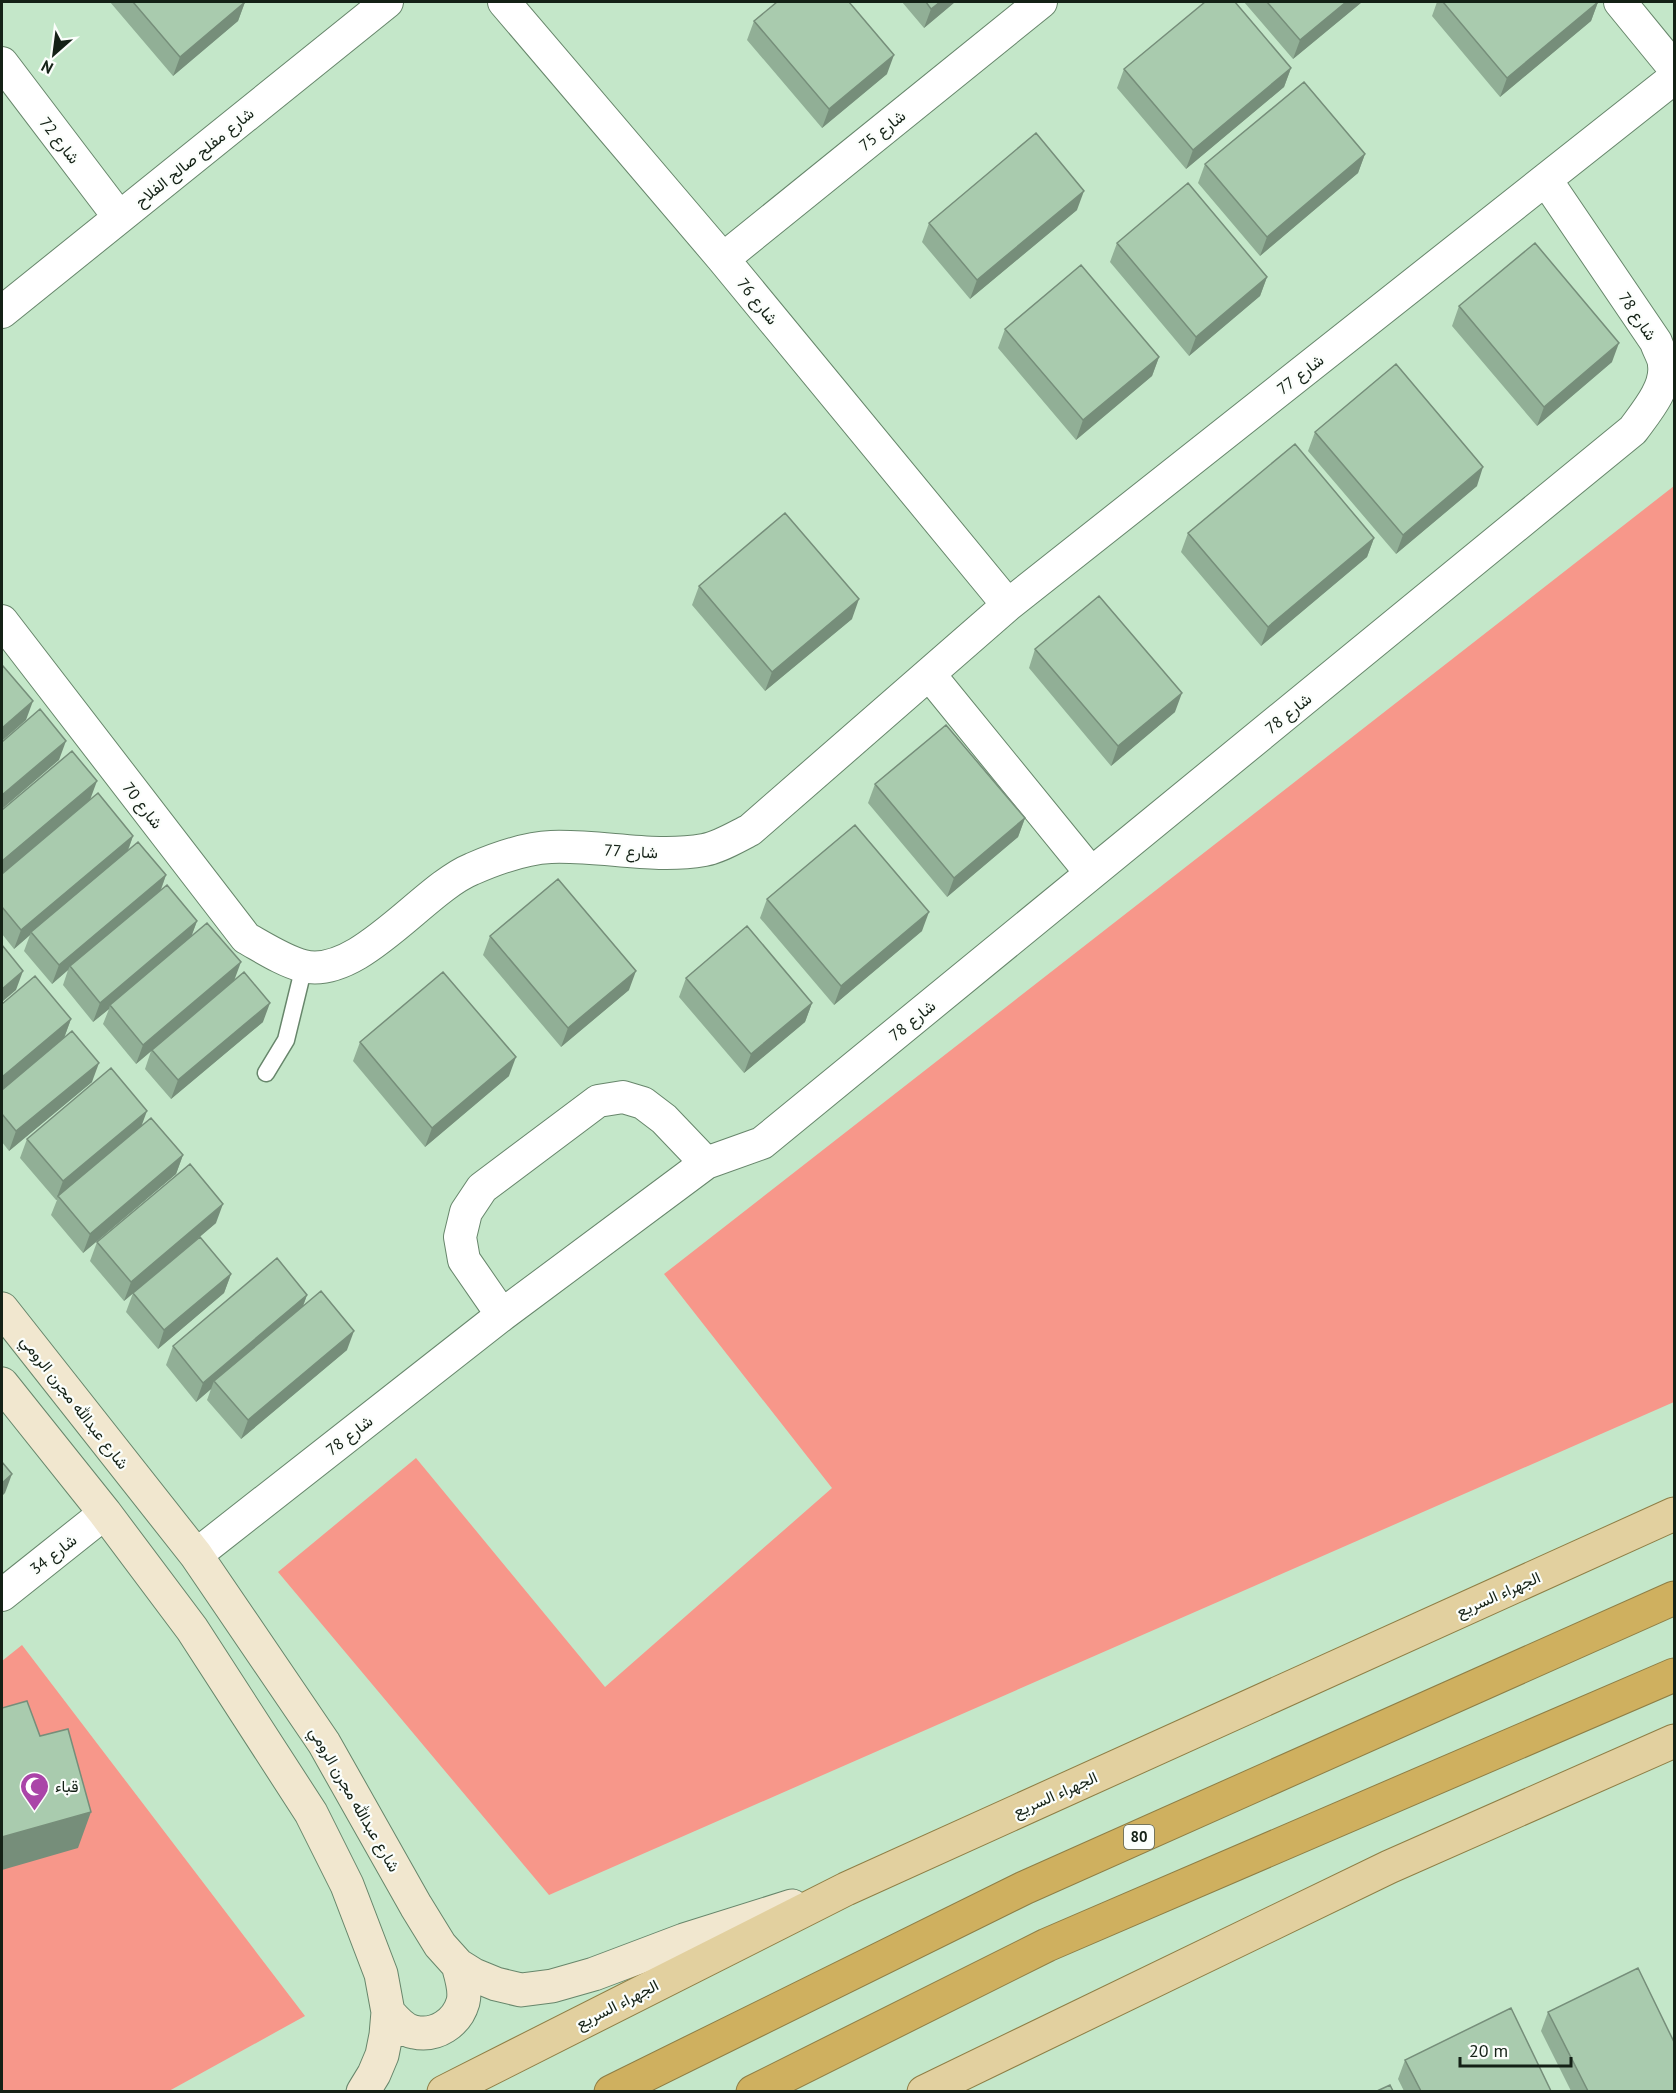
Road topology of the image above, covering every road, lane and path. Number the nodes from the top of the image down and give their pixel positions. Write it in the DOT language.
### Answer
graph roads {
  1 [pos="387,2"];
  2 [pos="504,2"];
  3 [pos="1041,2"];
  4 [pos="1620,2"];
  5 [pos="2,63"];
  6 [pos="1674,68"];
  7 [pos="1674,78"];
  8 [pos="1546,180"];
  9 [pos="119,217"];
  10 [pos="723,259"];
  11 [pos="2,312"];
  12 [pos="1008,605"];
  13 [pos="2,621"];
  14 [pos="929,674"];
  15 [pos="1091,873"];
  16 [pos="304,966"];
  17 [pos="266,1073"];
  18 [pos="706,1163"];
  19 [pos="2,1309"];
  20 [pos="502,1315"];
  21 [pos="2,1384"];
  22 [pos="105,1513"];
  23 [pos="1674,1514"];
  24 [pos="196,1554"];
  25 [pos="2,1595"];
  26 [pos="1674,1598"];
  27 [pos="1674,1675"];
  28 [pos="1674,1741"];
  29 [pos="846,1889"];
  30 [pos="458,1965"];
  31 [pos="388,2012"];
  32 [pos="363,2091"];
  33 [pos="444,2091"];
  34 [pos="611,2091"];
  35 [pos="753,2091"];
  36 [pos="924,2091"];
  1 -- 9 [label="street, شارع مفلح صالح الفلاح"];
  2 -- 10 [label="street, شارع 76"];
  3 -- 10 [label="street, شارع 75"];
  4 -- 6 [label="street"];
  5 -- 9 [label="street, شارع 72"];
  7 -- 8 [label="street, شارع 77"];
  8 -- 12 [label="street, شارع 77"];
  8 -- 15 [label="street, شارع 78"];
  9 -- 11 [label="street, شارع مفلح صالح الفلاح"];
  10 -- 12 [label="street, شارع 76"];
  12 -- 14 [label="street, شارع 77"];
  13 -- 16 [label="street, شارع 70"];
  14 -- 15 [label="street"];
  14 -- 16 [label="street, شارع 77"];
  15 -- 18 [label="street, شارع 78"];
  16 -- 17 [label="lane"];
  18 -- 20 [label="street, شارع 78"];
  18 -- 20 [label="street"];
  19 -- 24 [label="main road, شارع عبدالله مجرن الرومي"];
  20 -- 24 [label="street, شارع 78"];
  21 -- 22 [label="main road"];
  22 -- 25 [label="street, شارع 34"];
  22 -- 31 [label="main road"];
  23 -- 29 [label="main road, الجهراء السريع"];
  24 -- 30 [label="main road, شارع عبدالله مجرن الرومي"];
  26 -- 34 [label="highway, 80"];
  27 -- 35 [label="highway"];
  28 -- 36 [label="main road"];
  29 -- 30 [label="main road, شارع عبدالله مجرن الرومي"];
  29 -- 33 [label="main road, الجهراء السريع"];
  30 -- 31 [label="main road"];
  31 -- 32 [label="main road"];
}
